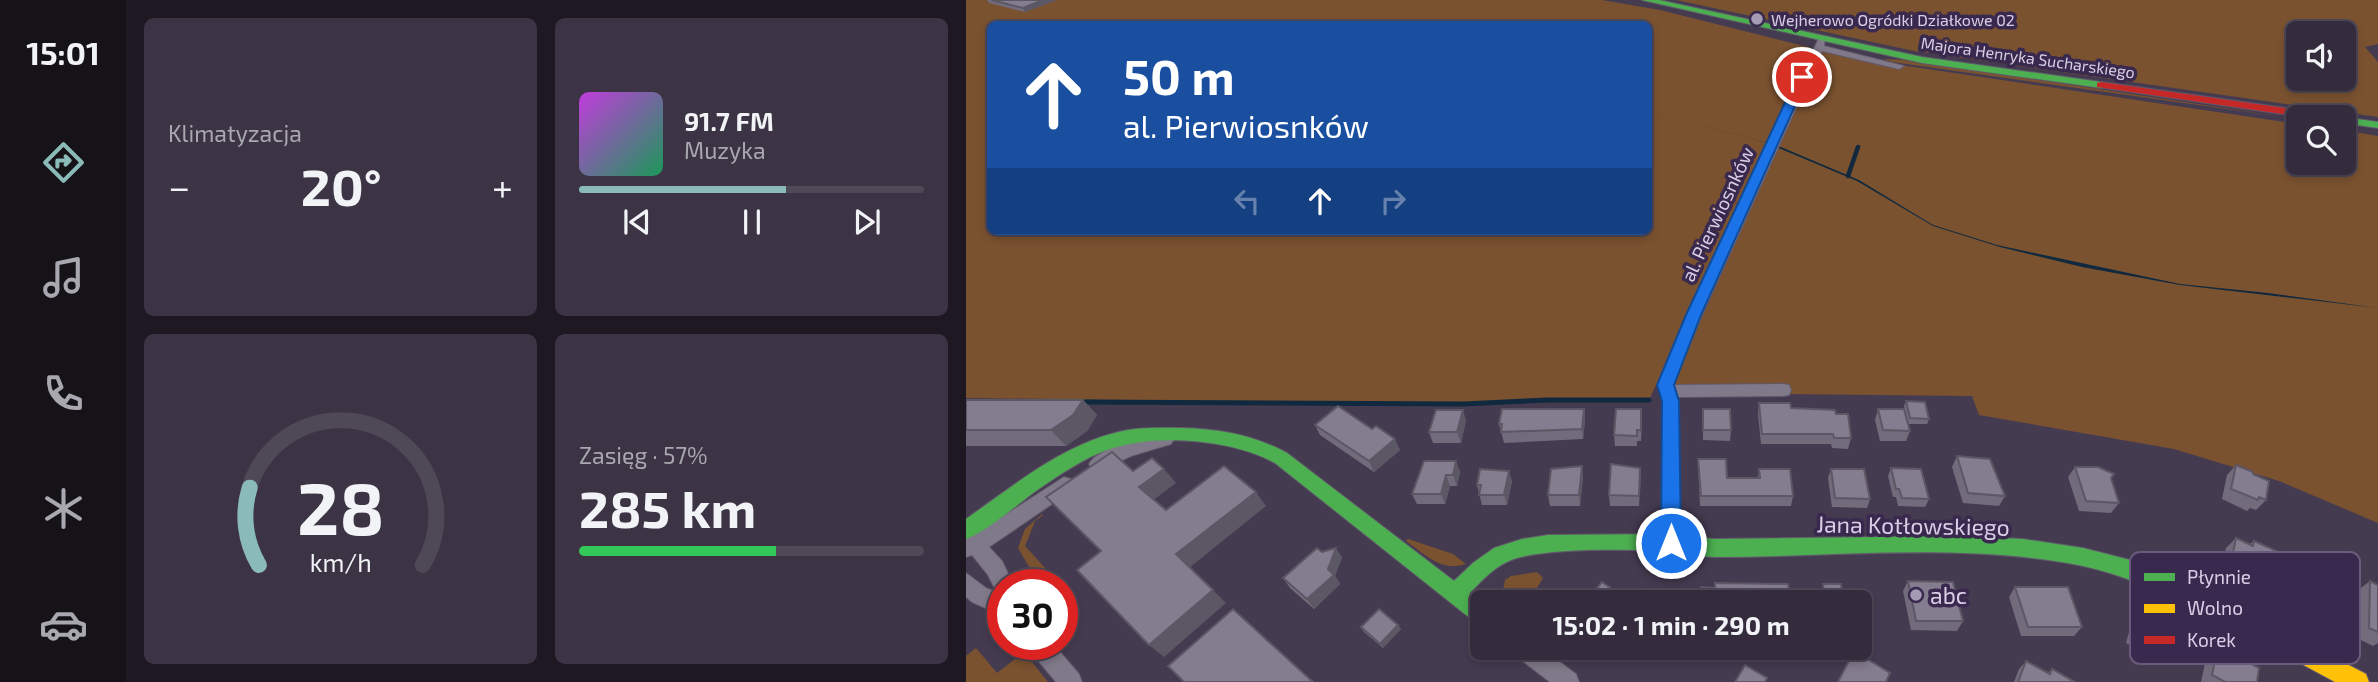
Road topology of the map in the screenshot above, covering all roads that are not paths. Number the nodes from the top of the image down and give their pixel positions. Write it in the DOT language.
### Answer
graph roads {
  1 [pos="1647,0"];
  2 [pos="1818,45"];
  3 [pos="1899,66"];
  4 [pos="2286,111"];
  5 [pos="2356,122"];
  6 [pos="2378,125"];
  7 [pos="1783,390"];
  8 [pos="1669,396"];
  9 [pos="968,539"];
  10 [pos="1671,543"];
  11 [pos="996,569"];
  12 [pos="2130,571"];
  13 [pos="966,583"];
  14 [pos="1456,594"];
  15 [pos="987,599"];
  16 [pos="1470,605"];
  17 [pos="1052,660"];
  18 [pos="1540,660"];
  19 [pos="2324,664"];
  20 [pos="1071,682"];
  21 [pos="1568,682"];
  22 [pos="2358,682"];
  1 -- 2 [label="street, Majora Henryka Sucharskiego"];
  2 -- 3 [label="street"];
  2 -- 4 [label="street, Majora Henryka Sucharskiego"];
  2 -- 8 [label="street, al. Pierwiosnków"];
  5 -- 6 [label="street"];
  7 -- 8 [label="street"];
  8 -- 10 [label="street, al. Pierwiosnków"];
  9 -- 11 [label="street"];
  9 -- 14 [label="street"];
  10 -- 12 [label="street, Jana Kotłowskiego"];
  10 -- 14 [label="street, Jana Kotłowskiego"];
  13 -- 15 [label="street"];
  14 -- 16 [label="street"];
  17 -- 20 [label="street"];
  18 -- 21 [label="street"];
  19 -- 22 [label="street, Jana Kotłowskiego"];
}
